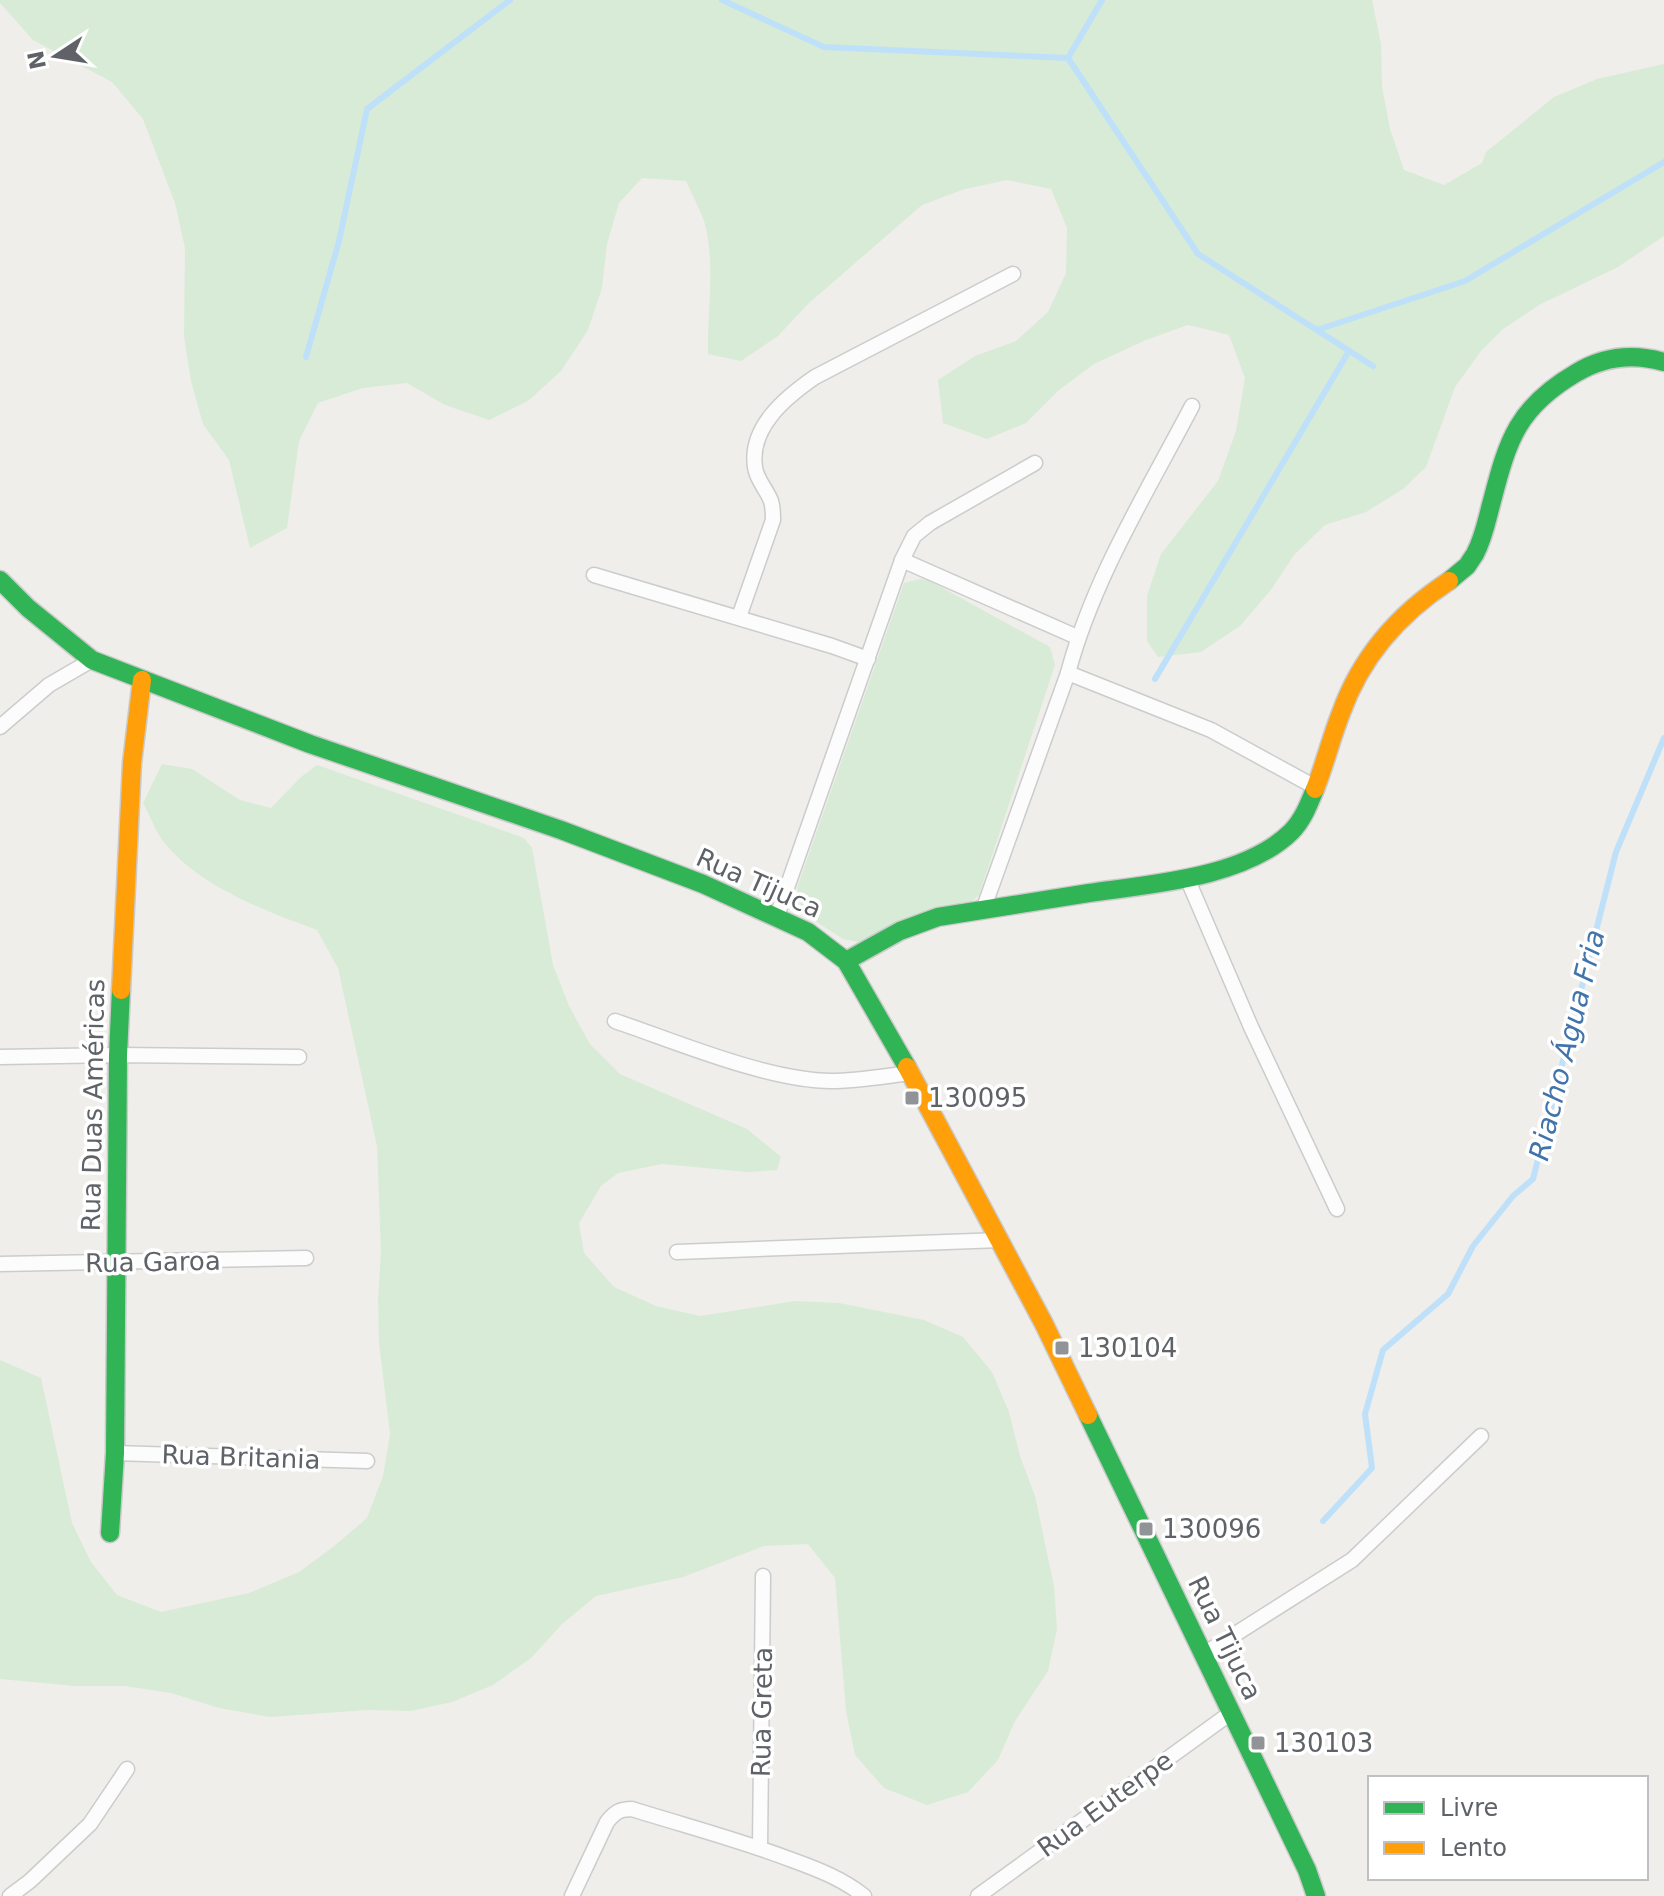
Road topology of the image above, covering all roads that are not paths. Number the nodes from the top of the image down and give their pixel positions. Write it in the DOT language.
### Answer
graph roads {
  1 [pos="1013,274"];
  2 [pos="1664,362"];
  3 [pos="1192,406"];
  4 [pos="1035,463"];
  5 [pos="902,560"];
  6 [pos="594,575"];
  7 [pos="0,580"];
  8 [pos="739,617"];
  9 [pos="1077,637"];
  10 [pos="868,659"];
  11 [pos="92,660"];
  12 [pos="1068,673"];
  13 [pos="142,680"];
  14 [pos="0,727"];
  15 [pos="1315,787"];
  16 [pos="1187,878"];
  17 [pos="983,910"];
  18 [pos="777,916"];
  19 [pos="846,961"];
  20 [pos="615,1021"];
  21 [pos="118,1055"];
  22 [pos="0,1057"];
  23 [pos="299,1057"];
  24 [pos="911,1073"];
  25 [pos="1337,1209"];
  26 [pos="1001,1240"];
  27 [pos="677,1252"];
  28 [pos="306,1258"];
  29 [pos="0,1264"];
  30 [pos="115,1264"];
  31 [pos="1481,1436"];
  32 [pos="115,1453"];
  33 [pos="367,1461"];
  34 [pos="110,1533"];
  35 [pos="763,1576"];
  36 [pos="1204,1654"];
  37 [pos="1232,1712"];
  38 [pos="127,1769"];
  39 [pos="760,1848"];
  40 [pos="10,1896"];
  41 [pos="572,1896"];
  42 [pos="864,1896"];
  43 [pos="978,1896"];
  44 [pos="1316,1896"];
  1 -- 8 [label="street"];
  2 -- 15 [label="street"];
  3 -- 9 [label="street"];
  4 -- 5 [label="street"];
  5 -- 9 [label="street"];
  5 -- 10 [label="street"];
  6 -- 8 [label="street"];
  7 -- 11 [label="street, Rua Tijuca"];
  8 -- 10 [label="street"];
  9 -- 12 [label="street"];
  10 -- 18 [label="street"];
  11 -- 13 [label="street, Rua Tijuca"];
  11 -- 14 [label="street"];
  12 -- 15 [label="street"];
  12 -- 17 [label="street"];
  13 -- 18 [label="street, Rua Tijuca"];
  13 -- 21 [label="street, Rua Duas Américas"];
  15 -- 16 [label="street"];
  16 -- 17 [label="street"];
  16 -- 25 [label="street"];
  17 -- 19 [label="street"];
  18 -- 19 [label="street, Rua Tijuca"];
  19 -- 24 [label="street, Rua Tijuca"];
  20 -- 24 [label="street"];
  21 -- 22 [label="street"];
  21 -- 23 [label="street"];
  21 -- 30 [label="street, Rua Duas Américas"];
  24 -- 26 [label="street, Rua Tijuca"];
  26 -- 27 [label="street"];
  26 -- 36 [label="street, Rua Tijuca"];
  28 -- 30 [label="street, Rua Garoa"];
  29 -- 30 [label="street, Rua Garoa"];
  30 -- 32 [label="street, Rua Duas Américas"];
  31 -- 36 [label="street"];
  32 -- 33 [label="street, Rua Britania"];
  32 -- 34 [label="street, Rua Duas Américas"];
  35 -- 39 [label="street, Rua Greta"];
  36 -- 37 [label="street, Rua Tijuca"];
  37 -- 43 [label="street, Rua Euterpe"];
  37 -- 44 [label="street, Rua Tijuca"];
  38 -- 40 [label="street"];
  39 -- 41 [label="street"];
  39 -- 42 [label="street"];
}
